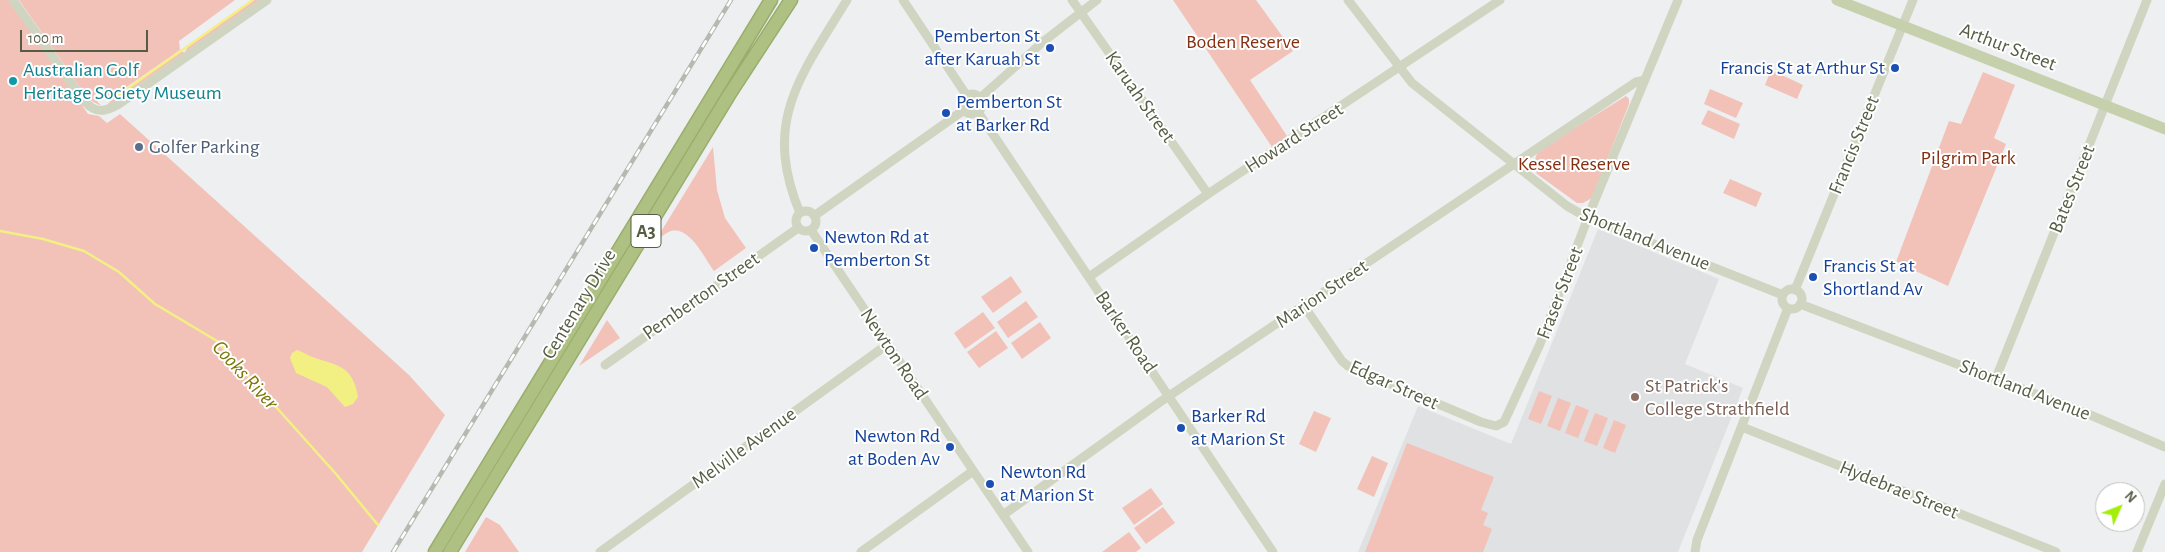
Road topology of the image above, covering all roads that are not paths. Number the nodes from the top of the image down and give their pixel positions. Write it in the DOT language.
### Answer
graph roads {
  1 [pos="13,0"];
  2 [pos="267,0"];
  3 [pos="771,0"];
  4 [pos="791,0"];
  5 [pos="847,0"];
  6 [pos="903,0"];
  7 [pos="1072,0"];
  8 [pos="1097,0"];
  9 [pos="1348,0"];
  10 [pos="1500,0"];
  11 [pos="1678,0"];
  12 [pos="1837,0"];
  13 [pos="1913,0"];
  14 [pos="2147,0"];
  15 [pos="1081,12"];
  16 [pos="1902,26"];
  17 [pos="1399,69"];
  18 [pos="1645,80"];
  19 [pos="967,96"];
  20 [pos="980,98"];
  21 [pos="2106,106"];
  22 [pos="964,110"];
  23 [pos="978,112"];
  24 [pos="2165,129"];
  25 [pos="1514,165"];
  26 [pos="1208,194"];
  27 [pos="800,213"];
  28 [pos="814,216"];
  29 [pos="1588,218"];
  30 [pos="798,228"];
  31 [pos="811,230"];
  32 [pos="1089,277"];
  33 [pos="1795,290"];
  34 [pos="1783,295"];
  35 [pos="1800,304"];
  36 [pos="1304,306"];
  37 [pos="1788,308"];
  38 [pos="888,344"];
  39 [pos="605,365"];
  40 [pos="1996,378"];
  41 [pos="1170,396"];
  42 [pos="1508,418"];
  43 [pos="1742,427"];
  44 [pos="2165,447"];
  45 [pos="973,471"];
  46 [pos="2165,484"];
  47 [pos="1003,515"];
  48 [pos="434,552"];
  49 [pos="450,552"];
  50 [pos="600,552"];
  51 [pos="861,552"];
  52 [pos="1028,552"];
  53 [pos="1273,552"];
  54 [pos="1695,552"];
  55 [pos="2056,552"];
  56 [pos="2137,552"];
  1 -- 2 [label="street"];
  3 -- 48 [label="highway, Centenary Drive / A3"];
  4 -- 49 [label="highway, Centenary Drive / A3"];
  5 -- 27 [label="street"];
  6 -- 19 [label="street"];
  7 -- 15 [label="street, Karuah Street"];
  8 -- 15 [label="street"];
  9 -- 17 [label="street, Shortland Avenue"];
  10 -- 17 [label="street, Howard Street"];
  11 -- 18 [label="street, Fraser Street"];
  12 -- 16 [label="main road, Arthur Street"];
  13 -- 16 [label="street, Francis Street"];
  14 -- 21 [label="street, Bates Street"];
  15 -- 20 [label="street"];
  15 -- 26 [label="street, Karuah Street"];
  16 -- 21 [label="main road, Arthur Street"];
  16 -- 33 [label="street, Francis Street"];
  17 -- 25 [label="street, Shortland Avenue"];
  17 -- 26 [label="street, Howard Street"];
  18 -- 25 [label="street, Marion Street"];
  18 -- 29 [label="street, Fraser Street"];
  19 -- 20 [label="street"];
  19 -- 22 [label="street"];
  20 -- 23 [label="street"];
  21 -- 24 [label="main road, Arthur Street"];
  21 -- 40 [label="street, Bates Street"];
  22 -- 23 [label="street"];
  22 -- 28 [label="street"];
  23 -- 32 [label="street, Barker Road"];
  25 -- 29 [label="street, Shortland Avenue"];
  25 -- 36 [label="street, Marion Street"];
  26 -- 32 [label="street, Howard Street"];
  27 -- 28 [label="street"];
  27 -- 30 [label="street"];
  28 -- 31 [label="street"];
  29 -- 34 [label="street, Shortland Avenue"];
  29 -- 42 [label="street, Fraser Street"];
  30 -- 31 [label="street"];
  30 -- 39 [label="street, Pemberton Street"];
  31 -- 38 [label="street, Newton Road"];
  32 -- 41 [label="street, Barker Road"];
  33 -- 34 [label="street"];
  33 -- 35 [label="street"];
  34 -- 37 [label="street"];
  35 -- 37 [label="street"];
  35 -- 40 [label="street, Shortland Avenue"];
  36 -- 41 [label="street, Marion Street"];
  36 -- 42 [label="street, Edgar Street"];
  37 -- 43 [label="street"];
  38 -- 45 [label="street, Newton Road"];
  38 -- 50 [label="street, Melville Avenue"];
  40 -- 44 [label="street, Shortland Avenue"];
  41 -- 47 [label="street, Marion Street"];
  41 -- 53 [label="street, Barker Road"];
  43 -- 54 [label="street"];
  43 -- 55 [label="street, Hydebrae Street"];
  45 -- 47 [label="street, Newton Road"];
  45 -- 51 [label="street"];
  46 -- 56 [label="street"];
  47 -- 52 [label="street, Newton Road"];
}
